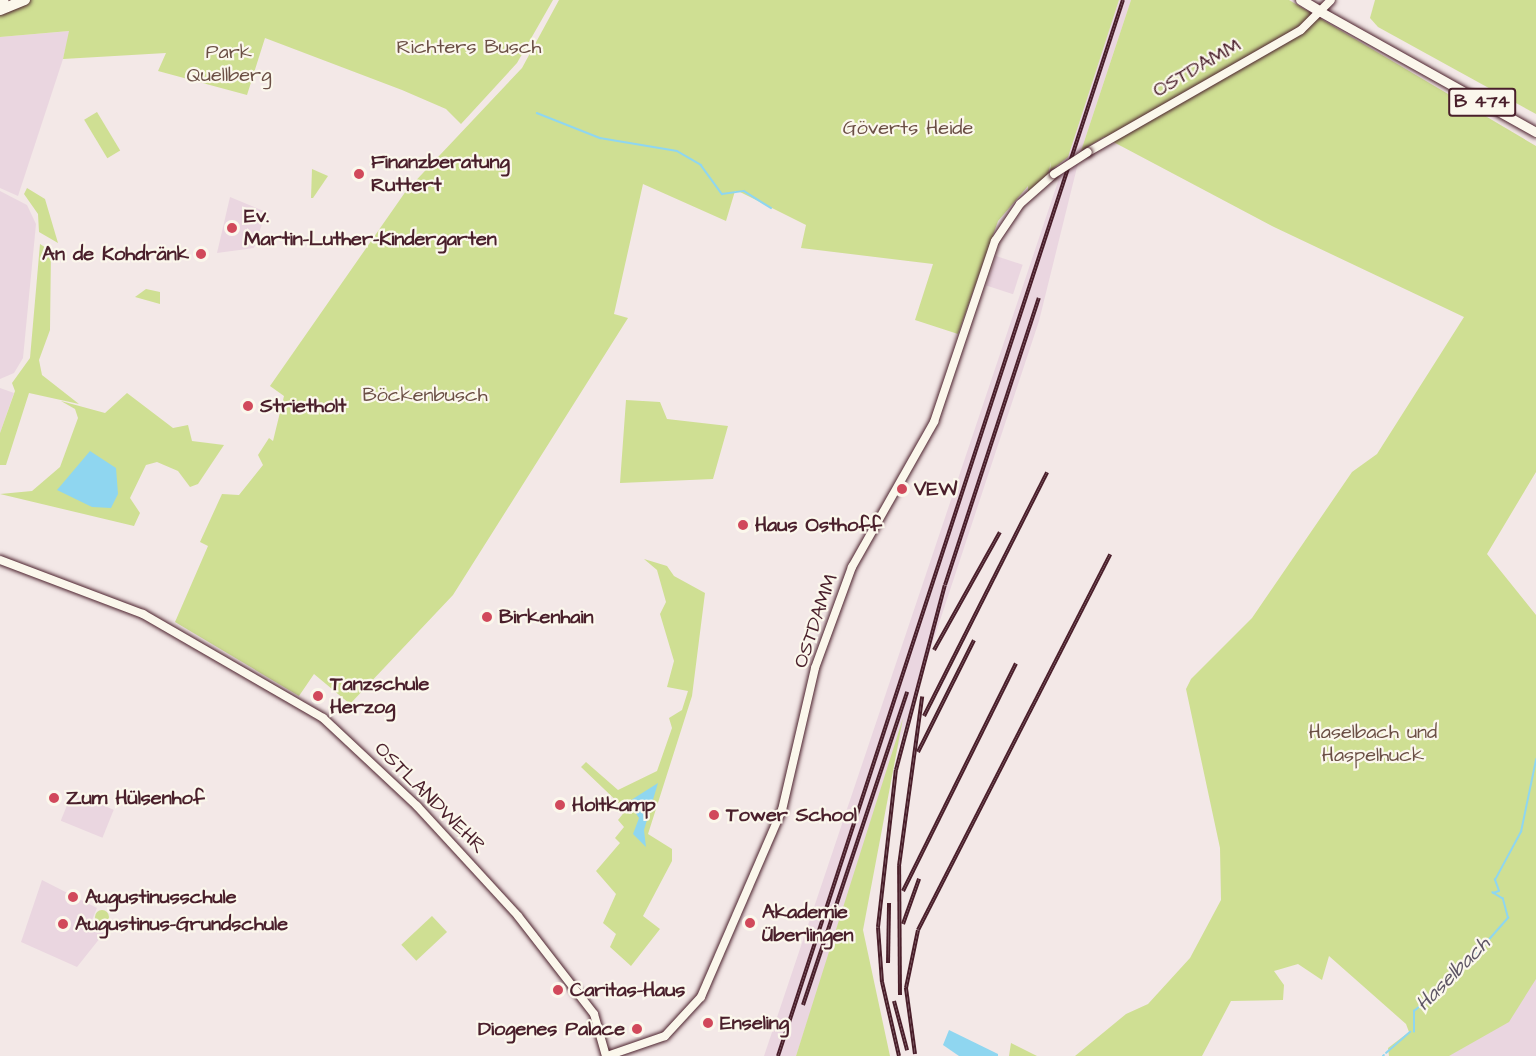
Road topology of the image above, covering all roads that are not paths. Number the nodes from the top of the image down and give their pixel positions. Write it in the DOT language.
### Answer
graph roads {
  1 [pos="25,0"];
  2 [pos="1302,0"];
  3 [pos="1331,0"];
  4 [pos="0,10"];
  5 [pos="1321,12"];
  6 [pos="1536,132"];
  7 [pos="0,560"];
  8 [pos="606,1056"];
  1 -- 4 [label="highway"];
  2 -- 5 [label="highway, B 474"];
  3 -- 5 [label="street, OSTDAMM"];
  5 -- 6 [label="main road, B 474"];
  5 -- 8 [label="street, OSTDAMM, bridge"];
  7 -- 8 [label="street, OSTLANDWEHR"];
}
